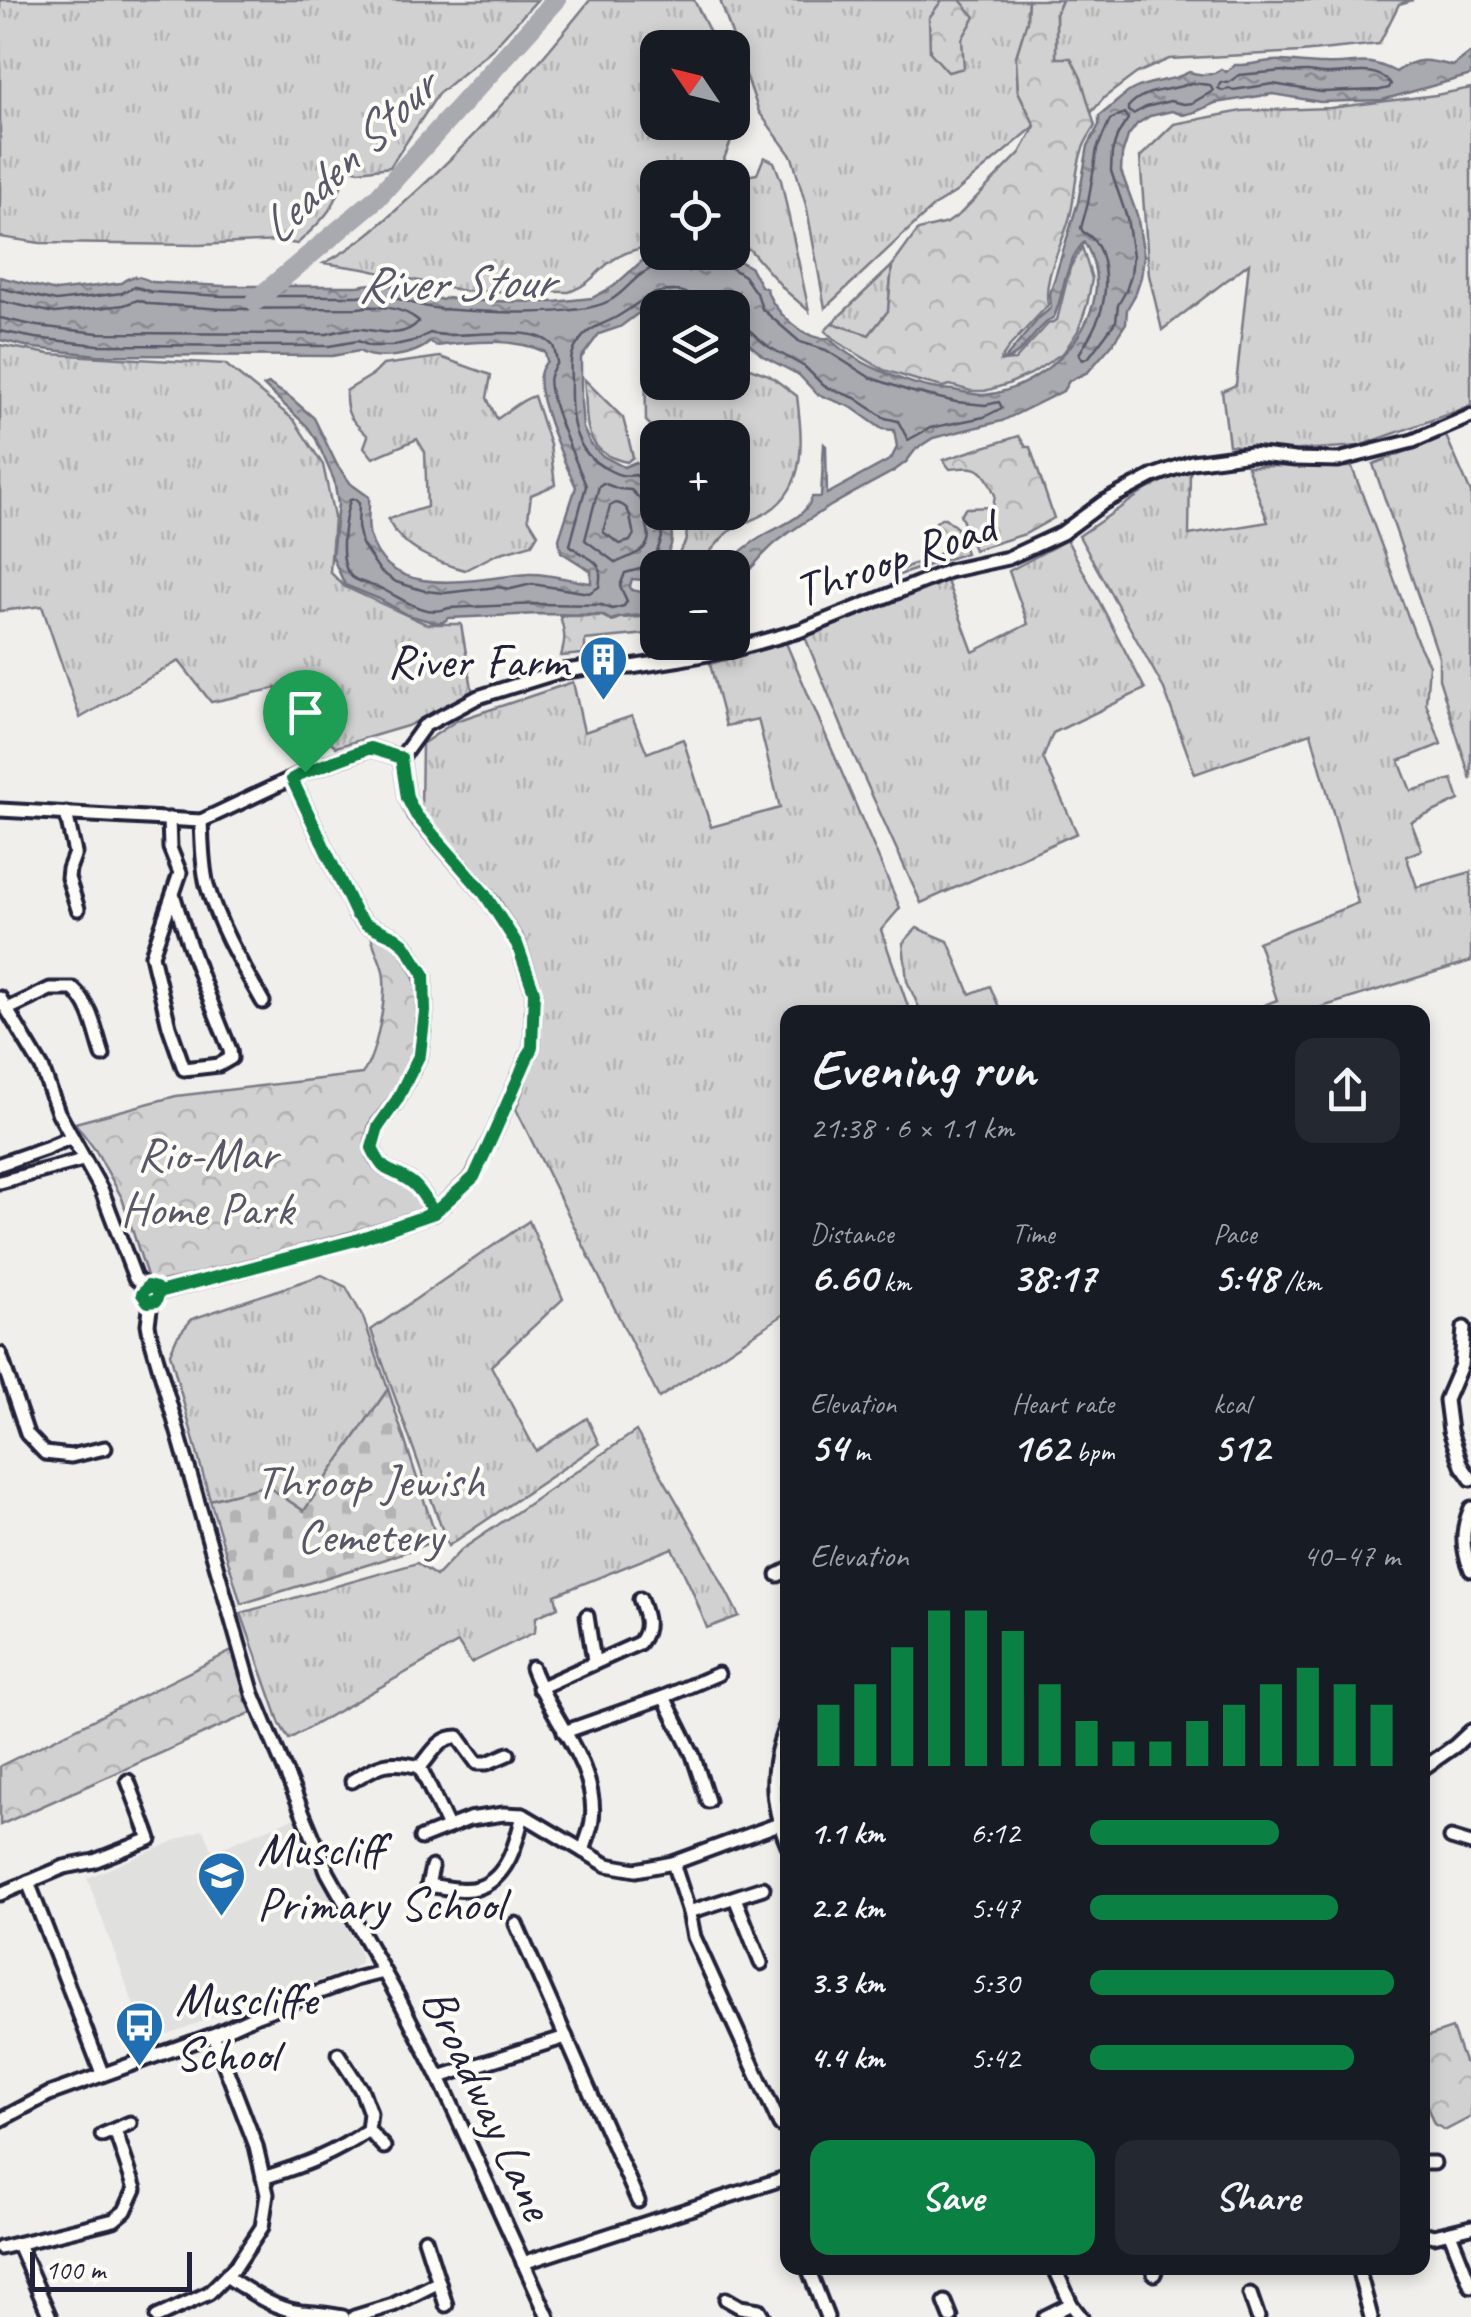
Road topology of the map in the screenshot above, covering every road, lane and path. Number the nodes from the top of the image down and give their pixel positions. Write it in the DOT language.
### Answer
graph roads {
  1 [pos="1471,416"];
  2 [pos="401,758"];
  3 [pos="292,779"];
  4 [pos="0,810"];
  5 [pos="66,813"];
  6 [pos="169,819"];
  7 [pos="201,821"];
  8 [pos="172,894"];
  9 [pos="78,909"];
  10 [pos="262,1002"];
  11 [pos="4,1004"];
  12 [pos="102,1054"];
  13 [pos="72,1137"];
  14 [pos="83,1160"];
  15 [pos="0,1164"];
  16 [pos="0,1182"];
  17 [pos="434,1213"];
  18 [pos="155,1297"];
  19 [pos="1464,1328"];
  20 [pos="0,1354"];
  21 [pos="105,1448"];
  22 [pos="1471,1479"];
  23 [pos="1471,1508"];
  24 [pos="1471,1570"];
  25 [pos="640,1599"];
  26 [pos="586,1616"];
  27 [pos="594,1661"];
  28 [pos="532,1668"];
  29 [pos="718,1674"];
  30 [pos="539,1688"];
  31 [pos="664,1697"];
  32 [pos="564,1732"];
  33 [pos="1470,1735"];
  34 [pos="780,1739"];
  35 [pos="508,1754"];
  36 [pos="1430,1763"];
  37 [pos="420,1766"];
  38 [pos="352,1781"];
  39 [pos="128,1782"];
  40 [pos="708,1801"];
  41 [pos="523,1815"];
  42 [pos="779,1824"];
  43 [pos="448,1827"];
  44 [pos="421,1838"];
  45 [pos="1452,1838"];
  46 [pos="1471,1844"];
  47 [pos="583,1851"];
  48 [pos="672,1864"];
  49 [pos="432,1867"];
  50 [pos="28,1882"];
  51 [pos="762,1888"];
  52 [pos="0,1894"];
  53 [pos="735,1898"];
  54 [pos="689,1912"];
  55 [pos="516,1924"];
  56 [pos="761,1963"];
  57 [pos="383,1972"];
  58 [pos="214,2034"];
  59 [pos="566,2036"];
  60 [pos="338,2054"];
  61 [pos="102,2073"];
  62 [pos="439,2077"];
  63 [pos="780,2102"];
  64 [pos="772,2106"];
  65 [pos="0,2120"];
  66 [pos="130,2122"];
  67 [pos="780,2125"];
  68 [pos="115,2130"];
  69 [pos="368,2130"];
  70 [pos="102,2135"];
  71 [pos="384,2147"];
  72 [pos="263,2178"];
  73 [pos="780,2181"];
  74 [pos="638,2201"];
  75 [pos="1471,2227"];
  76 [pos="1450,2233"];
  77 [pos="1430,2235"];
  78 [pos="425,2239"];
  79 [pos="18,2244"];
  80 [pos="0,2248"];
  81 [pos="523,2262"];
  82 [pos="811,2275"];
  83 [pos="1058,2275"];
  84 [pos="1360,2275"];
  85 [pos="226,2276"];
  86 [pos="439,2282"];
  87 [pos="1471,2286"];
  88 [pos="1250,2294"];
  89 [pos="726,2298"];
  90 [pos="945,2302"];
  91 [pos="446,2304"];
  92 [pos="1071,2304"];
  93 [pos="297,2314"];
  94 [pos="50,2317"];
  95 [pos="157,2317"];
  96 [pos="343,2317"];
  97 [pos="354,2317"];
  98 [pos="548,2317"];
  99 [pos="762,2317"];
  100 [pos="826,2317"];
  101 [pos="950,2317"];
  102 [pos="1045,2317"];
  103 [pos="1081,2317"];
  104 [pos="1258,2317"];
  105 [pos="1371,2317"];
  1 -- 2 [label="street, Throop Road"];
  2 -- 3 [label="street"];
  2 -- 17 [label="street"];
  3 -- 7 [label="street"];
  3 -- 17 [label="street"];
  4 -- 5 [label="street"];
  5 -- 6 [label="street"];
  5 -- 9 [label="street"];
  6 -- 7 [label="street"];
  6 -- 8 [label="street"];
  7 -- 10 [label="street"];
  11 -- 12 [label="street"];
  11 -- 13 [label="street"];
  13 -- 14 [label="street"];
  13 -- 15 [label="street"];
  14 -- 16 [label="street"];
  14 -- 18 [label="street"];
  17 -- 18 [label="street"];
  18 -- 57 [label="street, Broadway Lane"];
  19 -- 22 [label="street"];
  20 -- 21 [label="street"];
  23 -- 24 [label="street"];
  25 -- 27 [label="street"];
  26 -- 27 [label="street"];
  27 -- 30 [label="street"];
  28 -- 30 [label="street"];
  29 -- 31 [label="street"];
  30 -- 32 [label="street"];
  31 -- 32 [label="street"];
  31 -- 40 [label="street"];
  32 -- 47 [label="street"];
  33 -- 36 [label="street"];
  34 -- 42 [label="street"];
  35 -- 37 [label="street"];
  37 -- 38 [label="street"];
  37 -- 43 [label="street"];
  39 -- 50 [label="street"];
  41 -- 43 [label="street"];
  41 -- 47 [label="street"];
  41 -- 49 [label="street"];
  42 -- 48 [label="street"];
  43 -- 44 [label="street"];
  45 -- 46 [label="street"];
  47 -- 48 [label="street"];
  48 -- 54 [label="street"];
  50 -- 52 [label="street"];
  50 -- 61 [label="street"];
  51 -- 53 [label="street"];
  53 -- 54 [label="street"];
  53 -- 56 [label="street"];
  54 -- 64 [label="street"];
  55 -- 59 [label="street"];
  57 -- 58 [label="street"];
  57 -- 62 [label="street, Broadway Lane"];
  58 -- 61 [label="street"];
  58 -- 72 [label="street"];
  59 -- 62 [label="street"];
  59 -- 74 [label="street"];
  60 -- 69 [label="street"];
  61 -- 65 [label="street"];
  62 -- 81 [label="street, Broadway Lane"];
  63 -- 64 [label="street"];
  64 -- 67 [label="street"];
  66 -- 68 [label="street"];
  68 -- 70 [label="street"];
  68 -- 79 [label="street"];
  69 -- 71 [label="street"];
  69 -- 72 [label="street"];
  72 -- 85 [label="street"];
  73 -- 81 [label="street"];
  75 -- 76 [label="street"];
  76 -- 77 [label="street"];
  76 -- 87 [label="street"];
  78 -- 86 [label="street"];
  79 -- 80 [label="street"];
  79 -- 94 [label="street"];
  81 -- 98 [label="street, Broadway Lane"];
  82 -- 100 [label="street"];
  83 -- 92 [label="street"];
  84 -- 105 [label="street"];
  85 -- 93 [label="street"];
  85 -- 95 [label="street"];
  86 -- 91 [label="street"];
  86 -- 97 [label="street"];
  88 -- 104 [label="street"];
  89 -- 99 [label="street"];
  90 -- 101 [label="street"];
  92 -- 102 [label="street"];
  92 -- 103 [label="street"];
  93 -- 96 [label="street"];
}
